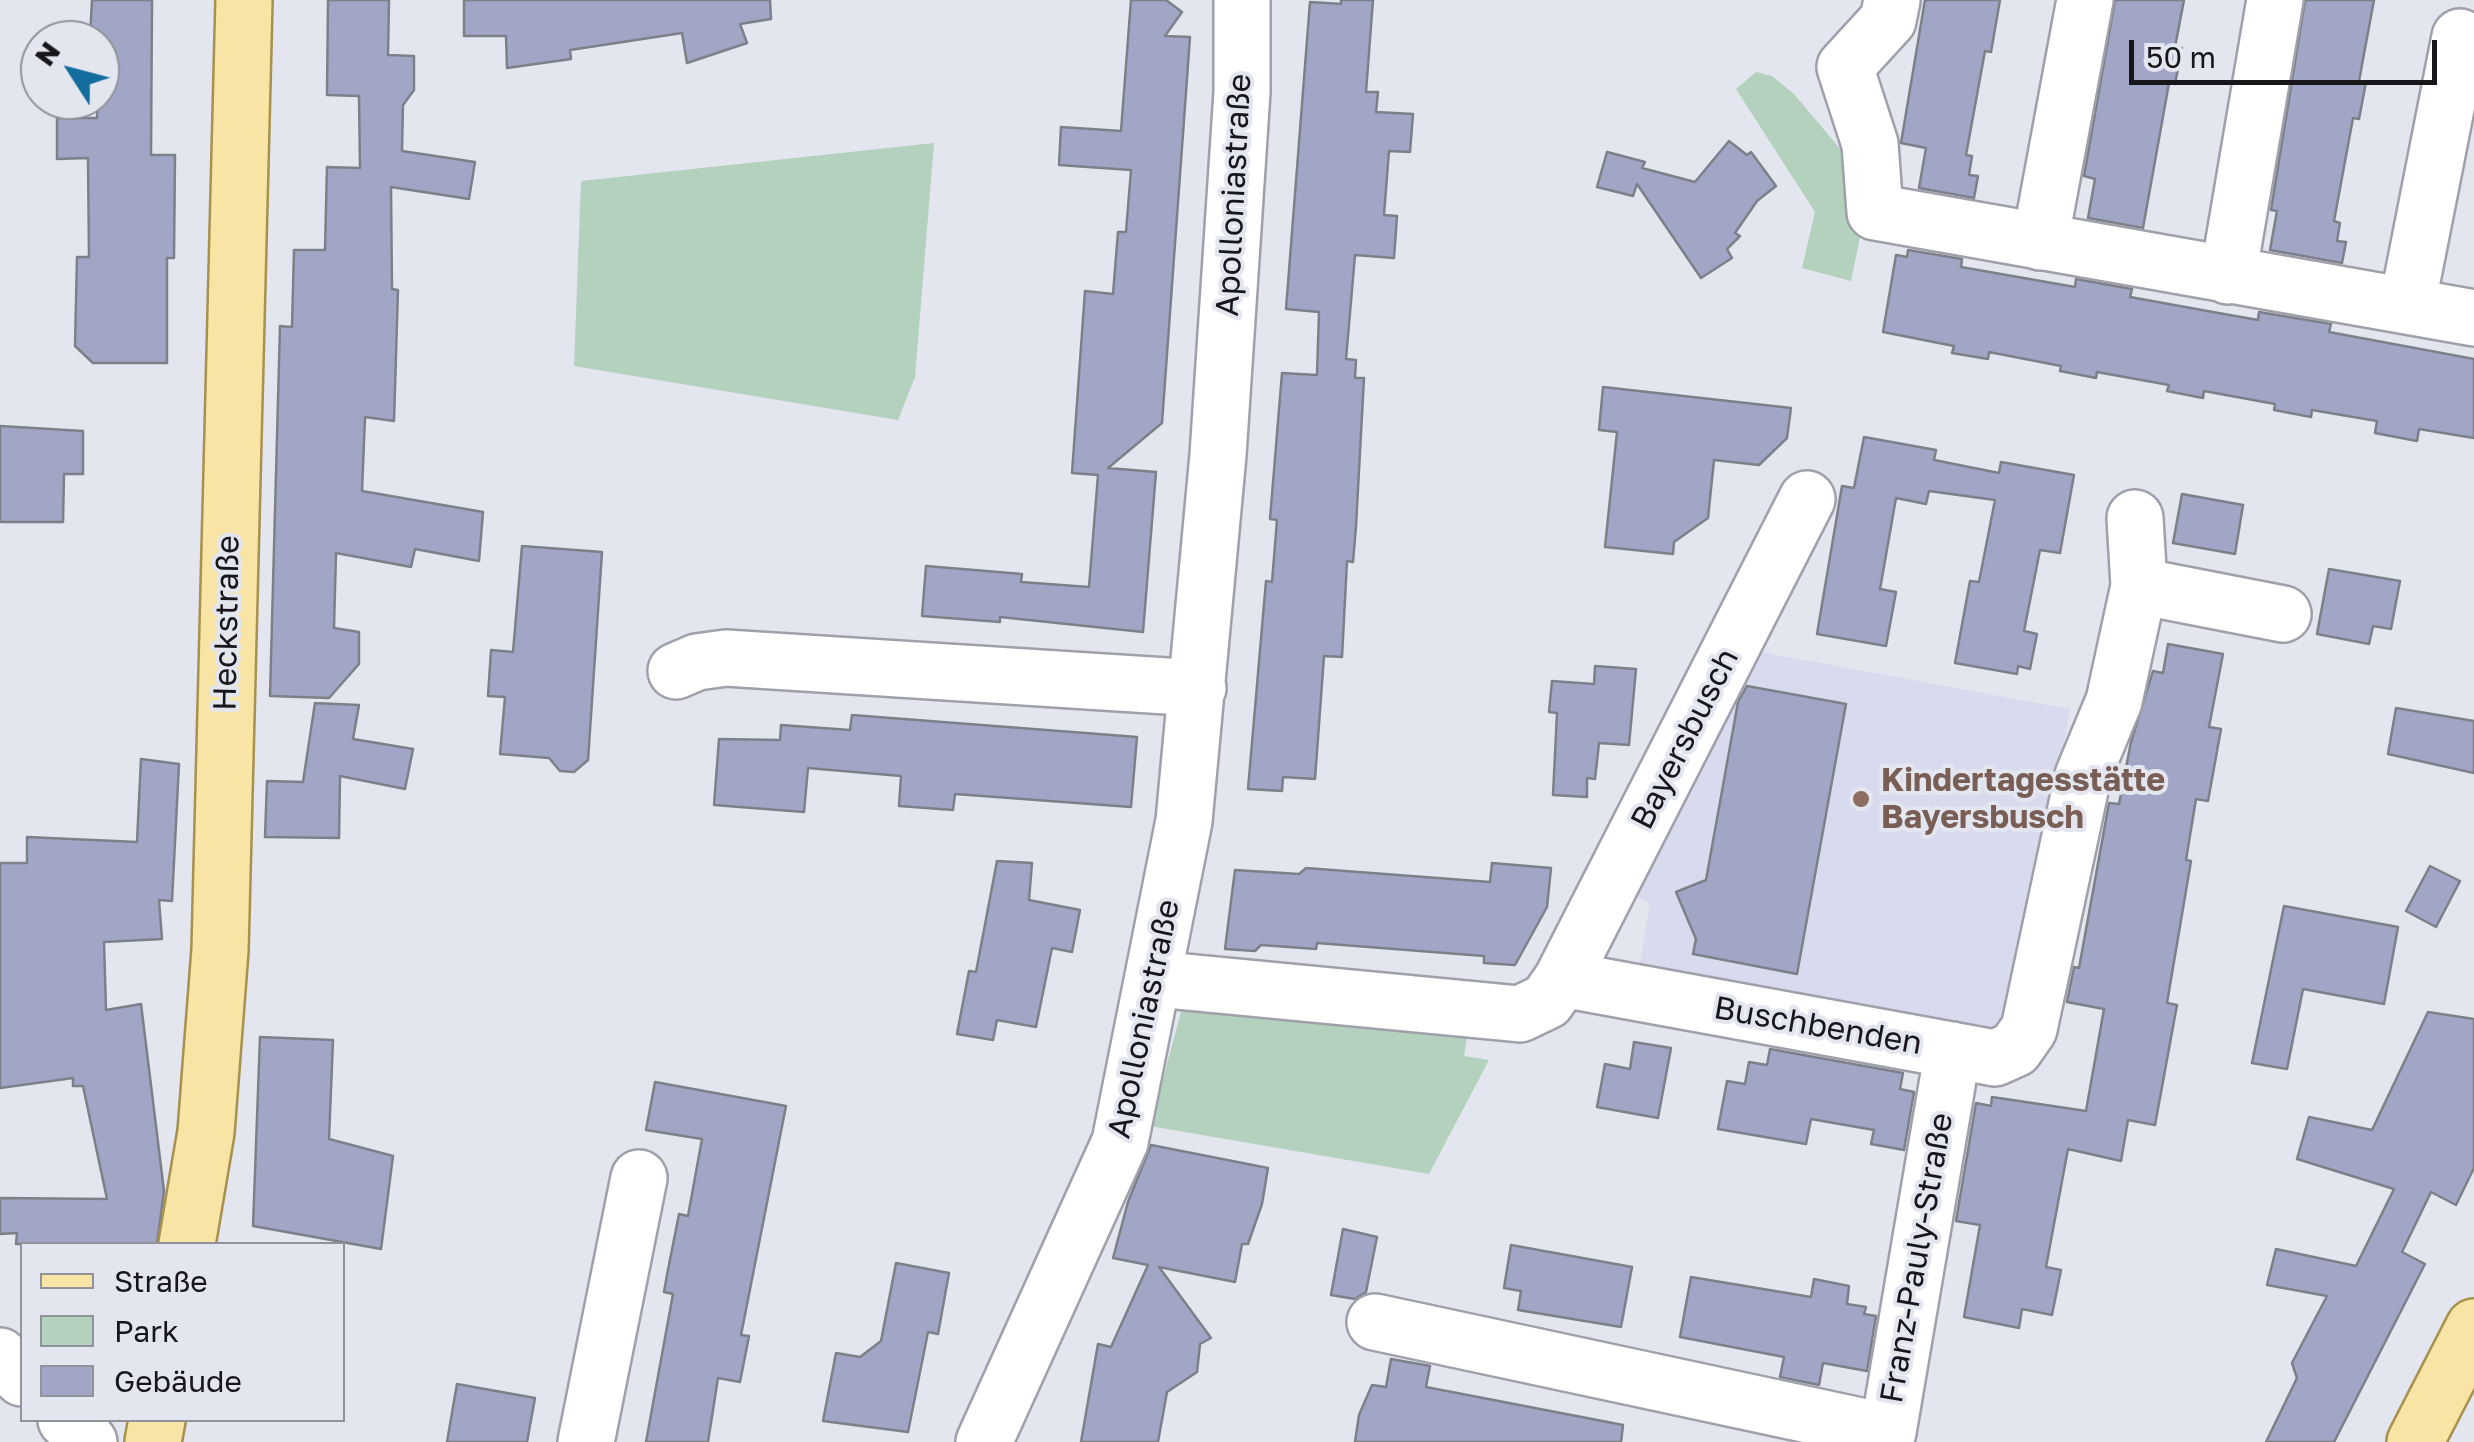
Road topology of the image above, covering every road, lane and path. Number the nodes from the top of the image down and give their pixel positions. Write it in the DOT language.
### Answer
graph roads {
  1 [pos="244,0"];
  2 [pos="1242,0"];
  3 [pos="1892,0"];
  4 [pos="2085,0"];
  5 [pos="2275,0"];
  6 [pos="2460,37"];
  7 [pos="2040,242"];
  8 [pos="2228,276"];
  9 [pos="2407,306"];
  10 [pos="2474,318"];
  11 [pos="1807,499"];
  12 [pos="2135,518"];
  13 [pos="2139,586"];
  14 [pos="2283,614"];
  15 [pos="676,671"];
  16 [pos="1198,688"];
  17 [pos="1562,979"];
  18 [pos="1154,980"];
  19 [pos="1953,1050"];
  20 [pos="639,1178"];
  21 [pos="187,1242"];
  22 [pos="1374,1322"];
  23 [pos="2474,1327"];
  24 [pos="0,1356"];
  25 [pos="20,1376"];
  26 [pos="68,1422"];
  27 [pos="1793,1427"];
  28 [pos="89,1442"];
  29 [pos="586,1442"];
  30 [pos="984,1442"];
  31 [pos="2416,1442"];
  1 -- 21 [label="main road, Heckstraße"];
  2 -- 16 [label="street, Apolloniastraße"];
  3 -- 7 [label="street"];
  4 -- 7 [label="street"];
  5 -- 8 [label="street"];
  6 -- 9 [label="street"];
  7 -- 8 [label="street"];
  8 -- 9 [label="street"];
  9 -- 10 [label="street"];
  11 -- 17 [label="street, Bayersbusch"];
  12 -- 13 [label="street, Buschbenden"];
  13 -- 14 [label="street"];
  13 -- 19 [label="street, Buschbenden"];
  15 -- 16 [label="street"];
  16 -- 18 [label="street, Apolloniastraße"];
  17 -- 18 [label="street"];
  17 -- 19 [label="street, Buschbenden"];
  18 -- 30 [label="street, Apolloniastraße"];
  19 -- 27 [label="street, Franz-Pauly-Straße"];
  20 -- 29 [label="street"];
  22 -- 27 [label="street, Franz-Pauly-Straße"];
  23 -- 31 [label="main road"];
  24 -- 25 [label="street"];
  26 -- 28 [label="street"];
}
